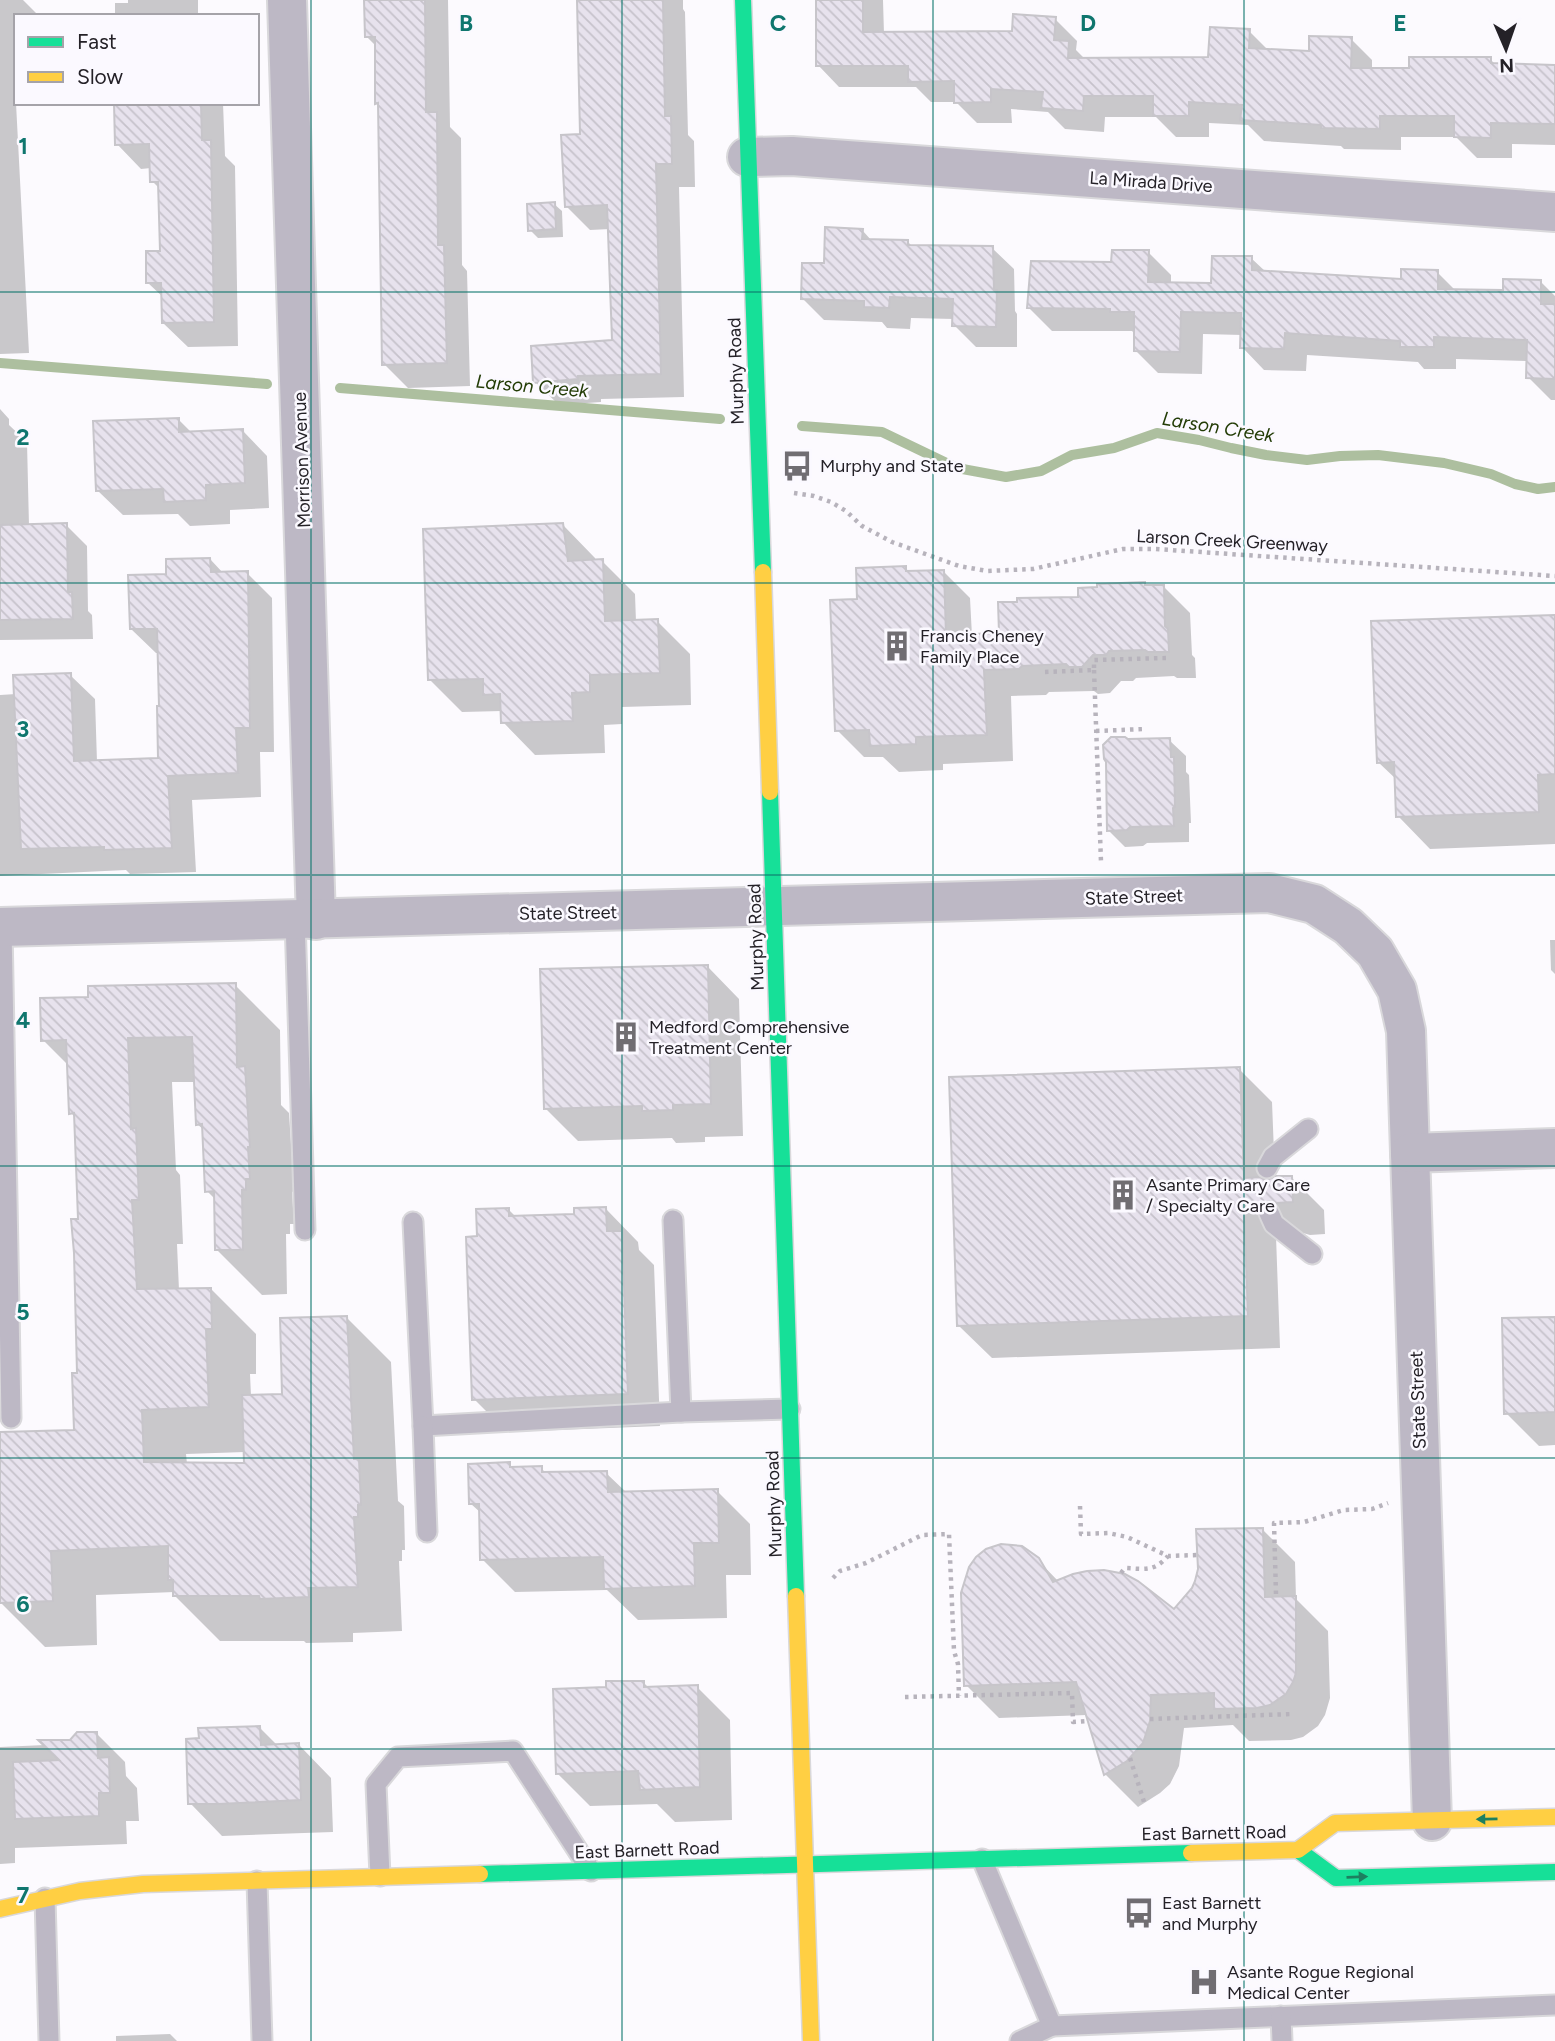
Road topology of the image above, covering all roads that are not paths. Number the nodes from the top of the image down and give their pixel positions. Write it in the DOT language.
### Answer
graph roads {
  1 [pos="287,0"];
  2 [pos="743,0"];
  3 [pos="747,158"];
  4 [pos="1555,212"];
  5 [pos="774,907"];
  6 [pos="306,920"];
  7 [pos="1,927"];
  8 [pos="1308,1129"];
  9 [pos="1555,1148"];
  10 [pos="1410,1153"];
  11 [pos="1267,1168"];
  12 [pos="1269,1213"];
  13 [pos="673,1220"];
  14 [pos="413,1222"];
  15 [pos="305,1230"];
  16 [pos="1312,1254"];
  17 [pos="790,1409"];
  18 [pos="681,1412"];
  19 [pos="11,1418"];
  20 [pos="423,1426"];
  21 [pos="427,1532"];
  22 [pos="1555,1817"];
  23 [pos="1432,1821"];
  24 [pos="1298,1850"];
  25 [pos="982,1859"];
  26 [pos="805,1864"];
  27 [pos="592,1871"];
  28 [pos="1555,1872"];
  29 [pos="380,1876"];
  30 [pos="257,1881"];
  31 [pos="45,1898"];
  32 [pos="0,1909"];
  33 [pos="1555,2005"];
  34 [pos="1281,2016"];
  35 [pos="1052,2026"];
  36 [pos="49,2041"];
  37 [pos="262,2041"];
  38 [pos="811,2041"];
  39 [pos="1020,2041"];
  40 [pos="1282,2041"];
  1 -- 6 [label="street, Morrison Avenue"];
  2 -- 3 [label="street, Murphy Road"];
  3 -- 4 [label="street, La Mirada Drive"];
  3 -- 5 [label="street, Murphy Road"];
  5 -- 6 [label="street, State Street"];
  5 -- 10 [label="street, State Street"];
  5 -- 17 [label="street, Murphy Road"];
  6 -- 7 [label="street, State Street"];
  6 -- 15 [label="lane"];
  7 -- 19 [label="lane"];
  8 -- 11 [label="lane"];
  9 -- 10 [label="street"];
  10 -- 23 [label="street, State Street"];
  12 -- 16 [label="lane"];
  13 -- 18 [label="lane"];
  14 -- 20 [label="lane"];
  17 -- 18 [label="lane"];
  17 -- 26 [label="street, Murphy Road"];
  18 -- 20 [label="lane"];
  20 -- 21 [label="lane"];
  22 -- 23 [label="street, East Barnett Road, one-way"];
  23 -- 24 [label="street, East Barnett Road"];
  24 -- 25 [label="street, East Barnett Road"];
  24 -- 28 [label="street, East Barnett Road, one-way"];
  25 -- 26 [label="street, East Barnett Road"];
  25 -- 35 [label="lane"];
  26 -- 27 [label="street, East Barnett Road"];
  26 -- 38 [label="street, Murphy Road"];
  27 -- 29 [label="street, East Barnett Road"];
  27 -- 29 [label="lane"];
  29 -- 30 [label="street, East Barnett Road"];
  30 -- 31 [label="street, East Barnett Road"];
  30 -- 37 [label="lane"];
  31 -- 32 [label="street, East Barnett Road"];
  31 -- 36 [label="lane"];
  33 -- 34 [label="lane"];
  34 -- 35 [label="lane"];
  34 -- 40 [label="lane"];
  35 -- 39 [label="lane"];
}
